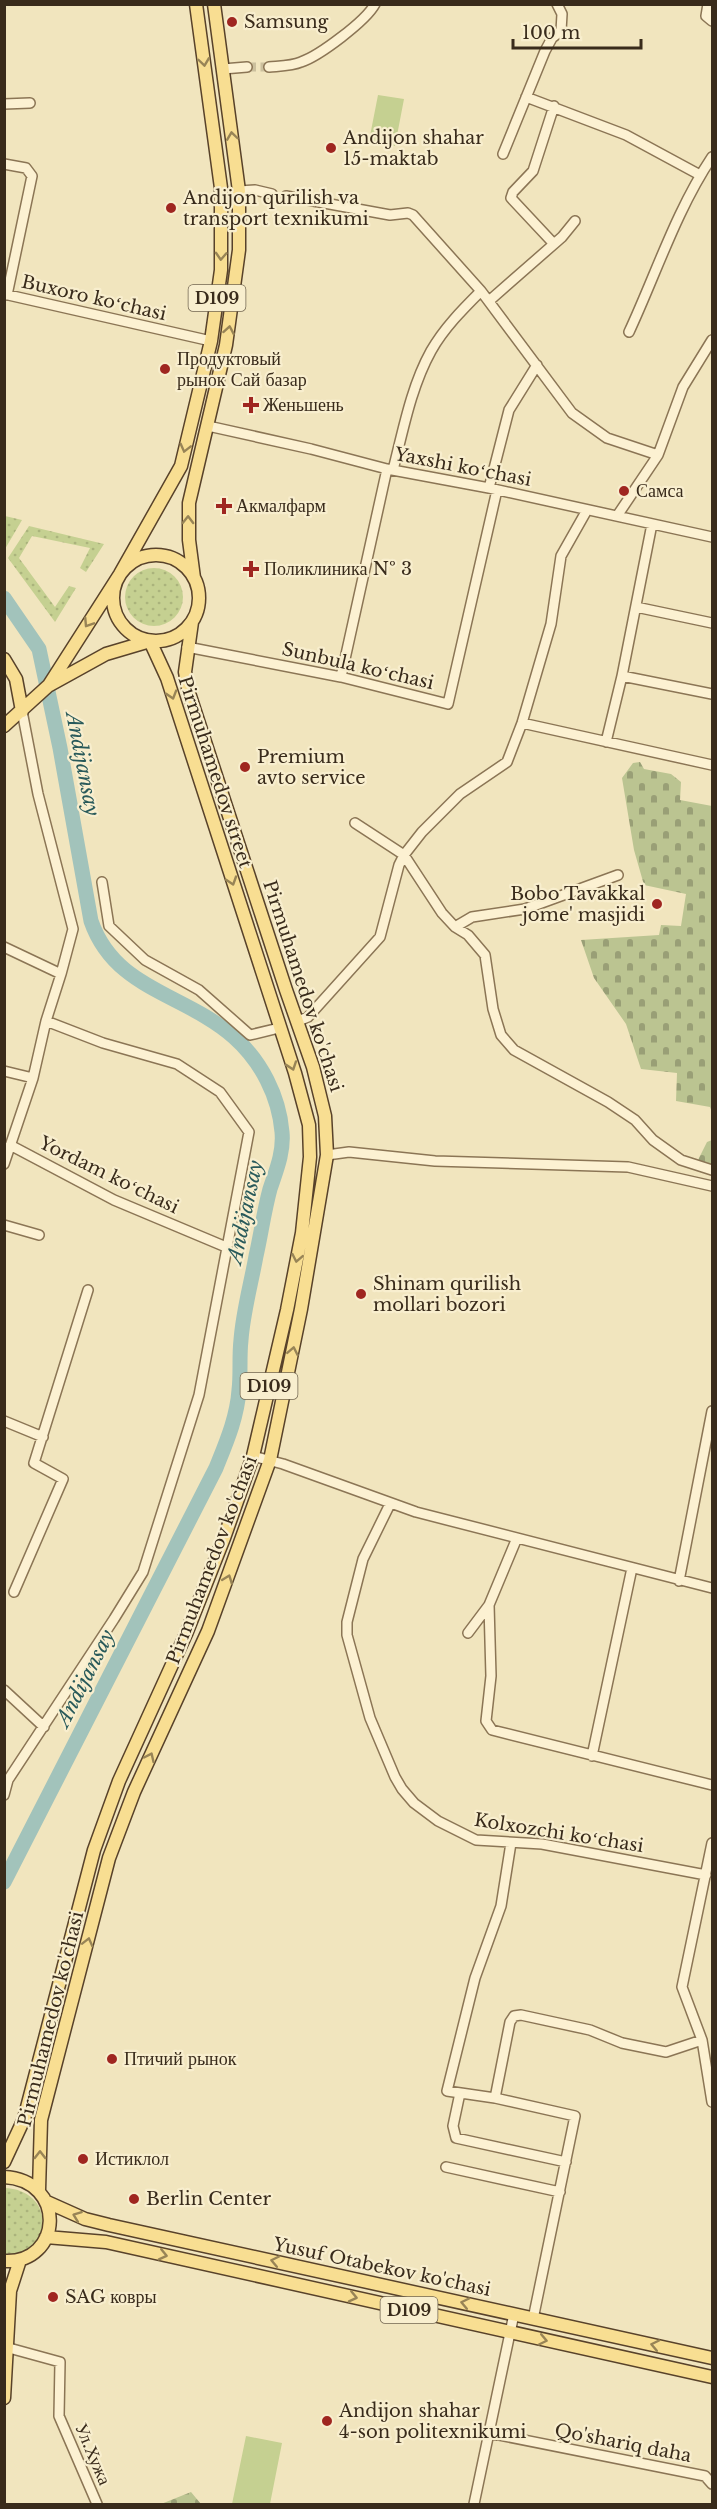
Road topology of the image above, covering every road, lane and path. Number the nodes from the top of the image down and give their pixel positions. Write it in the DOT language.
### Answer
graph roads {
  1 [pos="196,4"];
  2 [pos="214,4"];
  3 [pos="375,4"];
  4 [pos="557,4"];
  5 [pos="708,4"];
  6 [pos="712,21"];
  7 [pos="247,67"];
  8 [pos="269,67"];
  9 [pos="223,69"];
  10 [pos="526,97"];
  11 [pos="30,103"];
  12 [pos="4,104"];
  13 [pos="554,106"];
  14 [pos="503,154"];
  15 [pos="712,156"];
  16 [pos="4,164"];
  17 [pos="700,175"];
  18 [pos="239,191"];
  19 [pos="272,194"];
  20 [pos="286,196"];
  21 [pos="575,221"];
  22 [pos="554,244"];
  23 [pos="481,291"];
  24 [pos="6,295"];
  25 [pos="489,302"];
  26 [pos="628,332"];
  27 [pos="712,340"];
  28 [pos="211,341"];
  29 [pos="537,365"];
  30 [pos="208,426"];
  31 [pos="658,455"];
  32 [pos="390,469"];
  33 [pos="493,489"];
  34 [pos="587,510"];
  35 [pos="617,516"];
  36 [pos="652,524"];
  37 [pos="712,537"];
  38 [pos="120,574"];
  39 [pos="194,578"];
  40 [pos="636,607"];
  41 [pos="192,622"];
  42 [pos="712,623"];
  43 [pos="150,641"];
  44 [pos="187,647"];
  45 [pos="4,659"];
  46 [pos="622,676"];
  47 [pos="341,677"];
  48 [pos="48,686"];
  49 [pos="712,694"];
  50 [pos="22,711"];
  51 [pos="522,723"];
  52 [pos="4,726"];
  53 [pos="606,742"];
  54 [pos="712,765"];
  55 [pos="355,823"];
  56 [pos="404,855"];
  57 [pos="618,875"];
  58 [pos="102,882"];
  59 [pos="455,927"];
  60 [pos="4,947"];
  61 [pos="61,974"];
  62 [pos="298,1021"];
  63 [pos="46,1022"];
  64 [pos="279,1028"];
  65 [pos="4,1071"];
  66 [pos="33,1078"];
  67 [pos="10,1145"];
  68 [pos="327,1155"];
  69 [pos="4,1164"];
  70 [pos="712,1170"];
  71 [pos="712,1186"];
  72 [pos="4,1225"];
  73 [pos="39,1235"];
  74 [pos="226,1247"];
  75 [pos="88,1290"];
  76 [pos="712,1411"];
  77 [pos="5,1423"];
  78 [pos="43,1437"];
  79 [pos="253,1455"];
  80 [pos="270,1460"];
  81 [pos="390,1504"];
  82 [pos="517,1538"];
  83 [pos="632,1568"];
  84 [pos="679,1581"];
  85 [pos="712,1588"];
  86 [pos="14,1592"];
  87 [pos="489,1605"];
  88 [pos="468,1633"];
  89 [pos="4,1690"];
  90 [pos="44,1727"];
  91 [pos="592,1756"];
  92 [pos="712,1785"];
  93 [pos="4,1795"];
  94 [pos="510,1843"];
  95 [pos="712,1843"];
  96 [pos="706,1875"];
  97 [pos="702,2040"];
  98 [pos="460,2093"];
  99 [pos="495,2098"];
  100 [pos="712,2102"];
  101 [pos="4,2162"];
  102 [pos="566,2162"];
  103 [pos="446,2167"];
  104 [pos="4,2177"];
  105 [pos="39,2190"];
  106 [pos="560,2192"];
  107 [pos="47,2202"];
  108 [pos="46,2237"];
  109 [pos="20,2260"];
  110 [pos="4,2261"];
  111 [pos="514,2314"];
  112 [pos="533,2319"];
  113 [pos="510,2333"];
  114 [pos="9,2348"];
  115 [pos="712,2358"];
  116 [pos="712,2377"];
  117 [pos="4,2398"];
  118 [pos="489,2433"];
  119 [pos="712,2484"];
  120 [pos="97,2505"];
  121 [pos="474,2505"];
  1 -- 28 [label="main road, D109, one-way"];
  2 -- 9 [label="main road, D109"];
  3 -- 8 [label="street"];
  4 -- 10 [label="street"];
  5 -- 6 [label="street"];
  7 -- 9 [label="street"];
  18 -- 9 [label="main road, D109, one-way"];
  10 -- 13 [label="street"];
  10 -- 14 [label="street"];
  11 -- 12 [label="street"];
  13 -- 17 [label="street"];
  13 -- 22 [label="street"];
  15 -- 17 [label="street"];
  16 -- 24 [label="street"];
  17 -- 26 [label="street"];
  18 -- 19 [label="street"];
  30 -- 18 [label="main road, D109, one-way"];
  20 -- 23 [label="street"];
  21 -- 22 [label="street"];
  22 -- 25 [label="street"];
  23 -- 25 [label="street"];
  23 -- 32 [label="street"];
  24 -- 28 [label="street, Buxoro koʻchasi"];
  25 -- 29 [label="street"];
  27 -- 31 [label="street"];
  28 -- 38 [label="main road, D109, one-way"];
  29 -- 31 [label="street"];
  29 -- 33 [label="street"];
  30 -- 32 [label="street, Yaxshi koʻchasi"];
  39 -- 30 [label="main road, D109, one-way"];
  31 -- 35 [label="street"];
  32 -- 33 [label="street, Yaxshi koʻchasi"];
  32 -- 47 [label="street"];
  33 -- 34 [label="street, Yaxshi koʻchasi"];
  33 -- 47 [label="street, Sunbula koʻchasi"];
  34 -- 35 [label="street, Yaxshi koʻchasi"];
  34 -- 51 [label="street"];
  35 -- 36 [label="street, Yaxshi koʻchasi"];
  36 -- 37 [label="street, Yaxshi koʻchasi"];
  36 -- 40 [label="street"];
  38 -- 39 [label="main road"];
  38 -- 43 [label="main road, D109"];
  38 -- 48 [label="main road, one-way"];
  39 -- 41 [label="main road, D109"];
  40 -- 42 [label="street"];
  40 -- 46 [label="street"];
  41 -- 43 [label="main road"];
  41 -- 44 [label="main road, Pirmuhamedov street / D109"];
  43 -- 48 [label="main road"];
  43 -- 64 [label="main road, Pirmuhamedov street / D109, one-way"];
  44 -- 47 [label="street, Sunbula koʻchasi"];
  44 -- 62 [label="main road, Pirmuhamedov ko'chasi / D109"];
  45 -- 50 [label="main road"];
  46 -- 49 [label="street"];
  46 -- 53 [label="street"];
  48 -- 50 [label="main road"];
  50 -- 52 [label="main road"];
  50 -- 61 [label="street"];
  51 -- 53 [label="street"];
  51 -- 56 [label="street"];
  53 -- 54 [label="street"];
  55 -- 56 [label="street"];
  56 -- 59 [label="street"];
  56 -- 62 [label="street"];
  57 -- 59 [label="street"];
  58 -- 64 [label="street"];
  59 -- 70 [label="street"];
  60 -- 61 [label="street"];
  61 -- 63 [label="street"];
  62 -- 68 [label="main road, Pirmuhamedov ko'chasi / D109"];
  63 -- 66 [label="street"];
  63 -- 74 [label="street"];
  64 -- 79 [label="main road, Pirmuhamedov street / D109, one-way"];
  65 -- 66 [label="street"];
  66 -- 67 [label="street"];
  67 -- 69 [label="street"];
  67 -- 74 [label="street, Yordam koʻchasi"];
  68 -- 71 [label="street"];
  80 -- 68 [label="main road, Pirmuhamedov ko'chasi / D109, one-way"];
  72 -- 73 [label="street"];
  74 -- 90 [label="street"];
  75 -- 78 [label="street"];
  76 -- 84 [label="street"];
  77 -- 78 [label="street"];
  78 -- 86 [label="street"];
  79 -- 80 [label="street"];
  79 -- 101 [label="main road, Pirmuhamedov ko'chasi / D109"];
  80 -- 81 [label="street"];
  105 -- 80 [label="main road, Pirmuhamedov ko'chasi / D109, one-way"];
  81 -- 82 [label="street"];
  81 -- 94 [label="street, Kolxozchi koʻchasi"];
  82 -- 83 [label="street"];
  82 -- 87 [label="street"];
  83 -- 84 [label="street"];
  83 -- 91 [label="street"];
  84 -- 85 [label="street"];
  87 -- 88 [label="street"];
  87 -- 91 [label="street"];
  89 -- 90 [label="street"];
  90 -- 93 [label="street"];
  91 -- 92 [label="street"];
  94 -- 96 [label="street, Kolxozchi koʻchasi"];
  94 -- 98 [label="street"];
  95 -- 96 [label="street"];
  96 -- 97 [label="street"];
  97 -- 99 [label="street"];
  97 -- 100 [label="street"];
  98 -- 99 [label="street"];
  98 -- 102 [label="street"];
  99 -- 102 [label="street"];
  102 -- 106 [label="street"];
  103 -- 106 [label="street"];
  104 -- 105 [label="main road"];
  105 -- 107 [label="main road"];
  106 -- 112 [label="street"];
  107 -- 108 [label="main road"];
  111 -- 107 [label="main road, Yusuf Otabekov ko'chasi / D109, one-way"];
  108 -- 109 [label="main road"];
  108 -- 113 [label="main road, Yusuf Otabekov ko'chasi / D109, one-way"];
  109 -- 110 [label="main road"];
  109 -- 114 [label="main road"];
  111 -- 112 [label="main road, Yusuf Otabekov ko'chasi / D109"];
  111 -- 113 [label="street"];
  115 -- 112 [label="main road, Yusuf Otabekov ko'chasi / D109, one-way"];
  113 -- 116 [label="main road, Yusuf Otabekov ko'chasi / D109, one-way"];
  113 -- 118 [label="street"];
  114 -- 117 [label="main road"];
  114 -- 120 [label="street, Ул.Хужа"];
  118 -- 119 [label="street, Qo'shariq daha"];
  118 -- 121 [label="street"];
}
